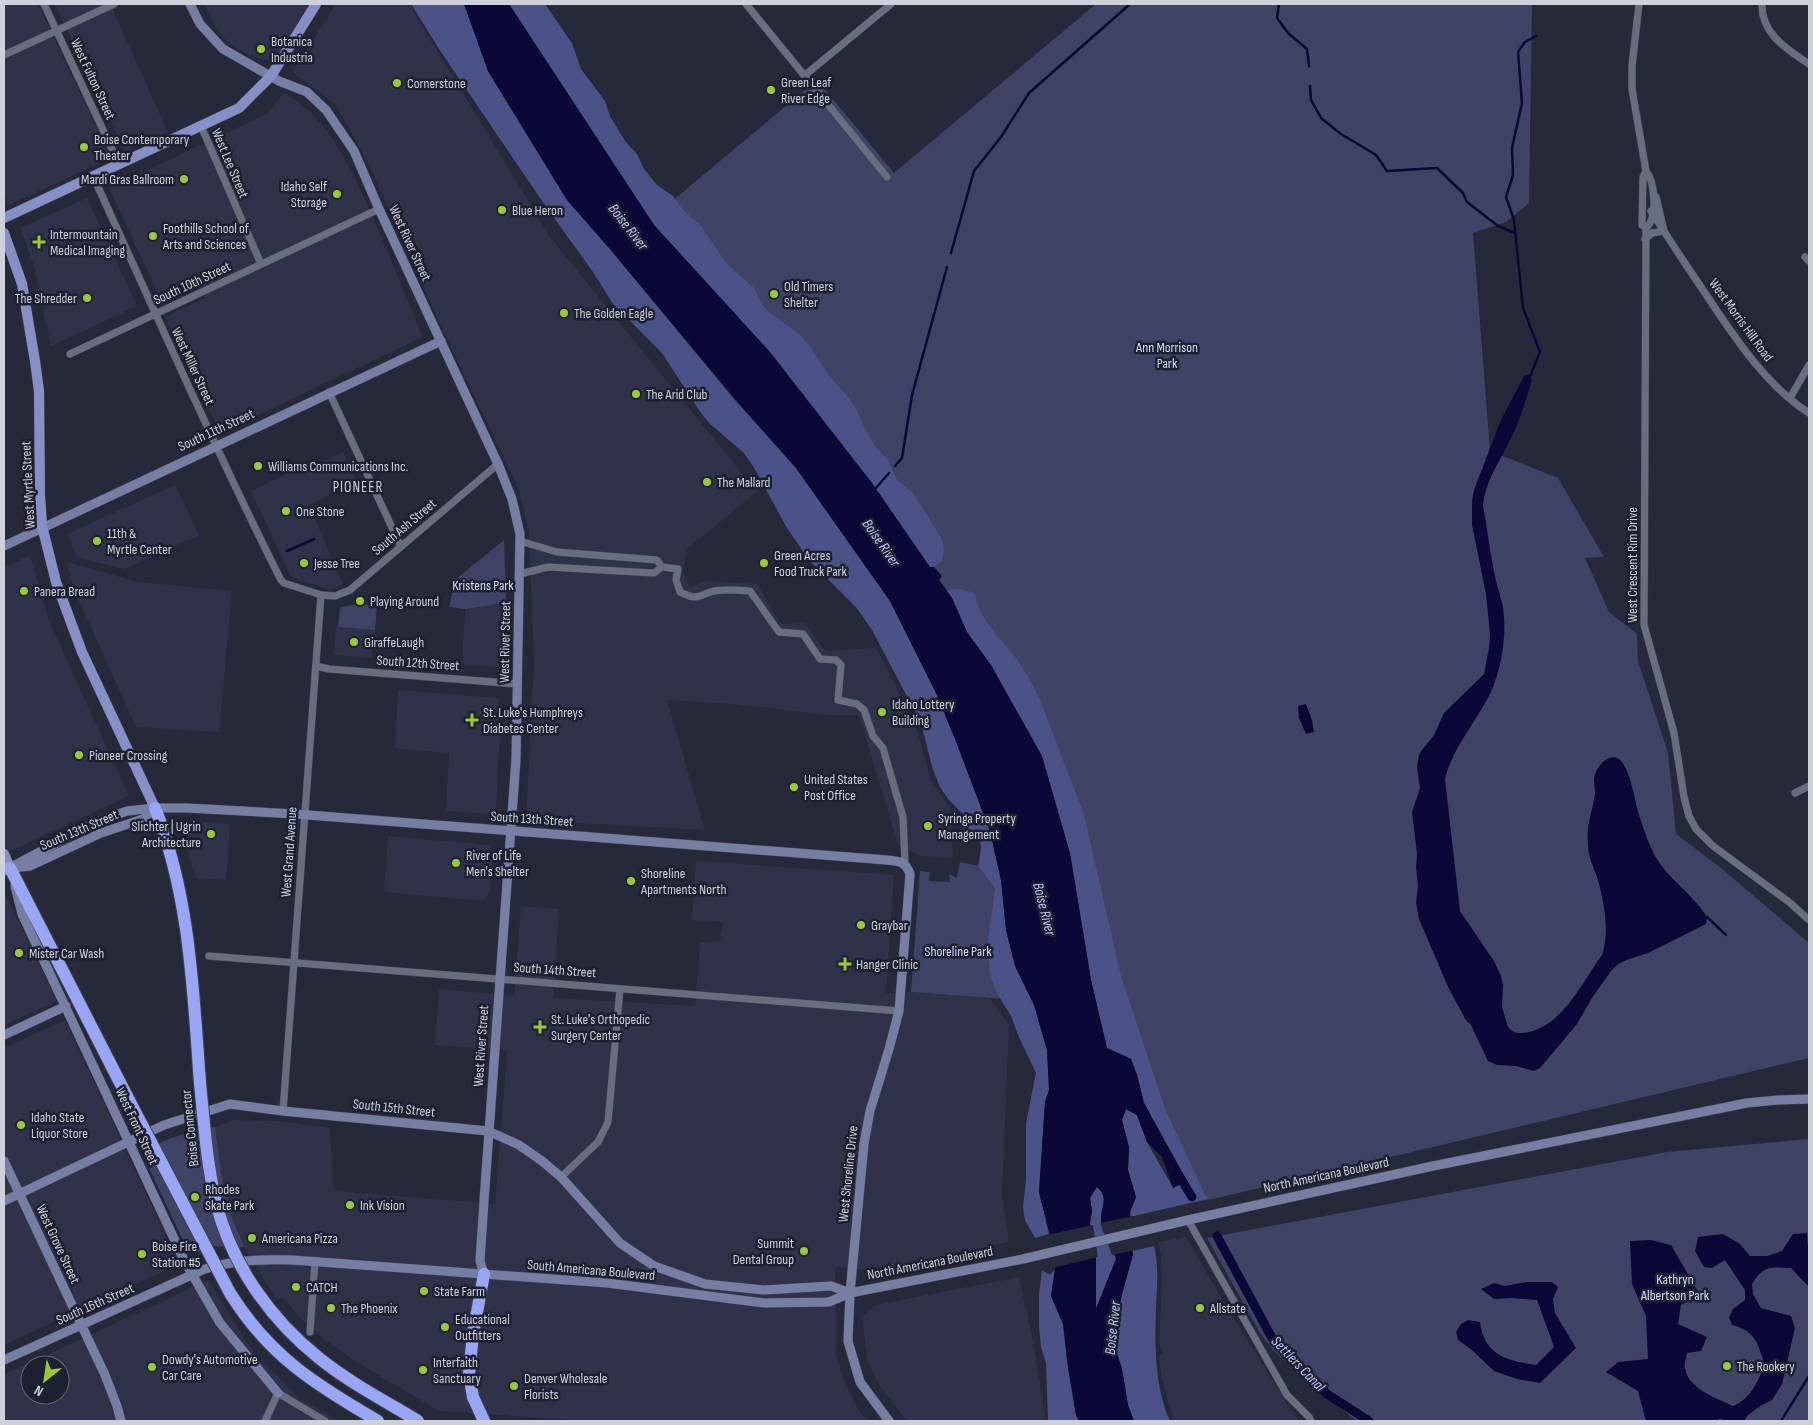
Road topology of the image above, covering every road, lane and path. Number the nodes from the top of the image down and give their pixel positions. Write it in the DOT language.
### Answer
graph roads {
  1 [pos="44,4"];
  2 [pos="114,4"];
  3 [pos="190,4"];
  4 [pos="316,4"];
  5 [pos="746,4"];
  6 [pos="891,4"];
  7 [pos="1639,4"];
  8 [pos="1762,4"];
  9 [pos="56,30"];
  10 [pos="4,55"];
  11 [pos="1809,64"];
  12 [pos="271,76"];
  13 [pos="804,76"];
  14 [pos="201,126"];
  15 [pos="119,164"];
  16 [pos="1646,171"];
  17 [pos="93,176"];
  18 [pos="887,177"];
  19 [pos="1654,190"];
  20 [pos="1643,195"];
  21 [pos="379,209"];
  22 [pos="1652,214"];
  23 [pos="4,218"];
  24 [pos="1646,228"];
  25 [pos="1664,231"];
  26 [pos="4,233"];
  27 [pos="1645,239"];
  28 [pos="261,264"];
  29 [pos="156,314"];
  30 [pos="441,341"];
  31 [pos="70,354"];
  32 [pos="1809,365"];
  33 [pos="329,392"];
  34 [pos="1790,398"];
  35 [pos="1809,413"];
  36 [pos="216,445"];
  37 [pos="498,464"];
  38 [pos="42,526"];
  39 [pos="520,541"];
  40 [pos="4,546"];
  41 [pos="401,547"];
  42 [pos="662,566"];
  43 [pos="520,574"];
  44 [pos="321,595"];
  45 [pos="316,666"];
  46 [pos="518,684"];
  47 [pos="1809,786"];
  48 [pos="1795,793"];
  49 [pos="155,808"];
  50 [pos="305,815"];
  51 [pos="510,831"];
  52 [pos="4,854"];
  53 [pos="905,864"];
  54 [pos="7,869"];
  55 [pos="1809,920"];
  56 [pos="209,956"];
  57 [pos="294,963"];
  58 [pos="499,980"];
  59 [pos="620,989"];
  60 [pos="66,1006"];
  61 [pos="898,1011"];
  62 [pos="4,1035"];
  63 [pos="1809,1099"];
  64 [pos="283,1111"];
  65 [pos="488,1131"];
  66 [pos="128,1142"];
  67 [pos="4,1161"];
  68 [pos="561,1177"];
  69 [pos="19,1194"];
  70 [pos="4,1201"];
  71 [pos="1188,1220"];
  72 [pos="315,1261"];
  73 [pos="225,1263"];
  74 [pos="484,1274"];
  75 [pos="192,1275"];
  76 [pos="850,1293"];
  77 [pos="81,1325"];
  78 [pos="310,1332"];
  79 [pos="4,1360"];
  80 [pos="278,1393"];
  81 [pos="121,1421"];
  82 [pos="265,1421"];
  83 [pos="325,1421"];
  84 [pos="378,1421"];
  85 [pos="418,1421"];
  86 [pos="484,1421"];
  87 [pos="889,1421"];
  88 [pos="1311,1421"];
  1 -- 9 [label="street, West Fulton Street"];
  2 -- 9 [label="street"];
  3 -- 12 [label="street, West River Street"];
  4 -- 12 [label="main road"];
  5 -- 13 [label="street"];
  6 -- 13 [label="street"];
  7 -- 16 [label="street, West Crescent Rim Drive"];
  8 -- 11 [label="street"];
  9 -- 10 [label="street"];
  9 -- 15 [label="street, West Fulton Street"];
  12 -- 14 [label="main road"];
  12 -- 21 [label="street, West River Street"];
  13 -- 18 [label="street"];
  14 -- 15 [label="main road"];
  14 -- 28 [label="street, West Lee Street"];
  15 -- 17 [label="main road"];
  16 -- 19 [label="street, West Crescent Rim Drive"];
  16 -- 20 [label="street, West Crescent Rim Drive"];
  17 -- 23 [label="main road"];
  17 -- 29 [label="street, West Miller Street"];
  19 -- 22 [label="street, West Crescent Rim Drive"];
  19 -- 25 [label="street, West Morris Hill Road"];
  20 -- 22 [label="street, West Morris Hill Road"];
  20 -- 24 [label="street, West Crescent Rim Drive"];
  21 -- 28 [label="street, South 10th Street"];
  21 -- 30 [label="street, West River Street"];
  22 -- 24 [label="street, West Crescent Rim Drive"];
  22 -- 25 [label="street, West Morris Hill Road"];
  24 -- 27 [label="street, West Crescent Rim Drive"];
  25 -- 27 [label="street"];
  25 -- 34 [label="street, West Morris Hill Road"];
  26 -- 38 [label="main road, West Myrtle Street"];
  27 -- 55 [label="street, West Crescent Rim Drive"];
  28 -- 29 [label="street, South 10th Street"];
  29 -- 31 [label="street, South 10th Street"];
  29 -- 36 [label="street, West Miller Street"];
  30 -- 33 [label="street, South 11th Street"];
  30 -- 37 [label="street, West River Street"];
  32 -- 34 [label="street"];
  33 -- 36 [label="street, South 11th Street"];
  33 -- 41 [label="street"];
  34 -- 35 [label="street, West Morris Hill Road"];
  36 -- 38 [label="street, South 11th Street"];
  36 -- 44 [label="street, West Miller Street"];
  37 -- 39 [label="street, West River Street"];
  37 -- 41 [label="street, South Ash Street"];
  38 -- 40 [label="street, South 11th Street"];
  38 -- 49 [label="main road, West Myrtle Street"];
  39 -- 42 [label="street"];
  39 -- 43 [label="street, West River Street"];
  41 -- 44 [label="street, South Ash Street"];
  42 -- 43 [label="street"];
  42 -- 53 [label="street"];
  43 -- 46 [label="street, West River Street"];
  44 -- 45 [label="street, West Grand Avenue"];
  45 -- 46 [label="street, South 12th Street"];
  45 -- 50 [label="street, West Grand Avenue"];
  46 -- 51 [label="street, West River Street"];
  47 -- 48 [label="street"];
  49 -- 50 [label="street, South 13th Street"];
  49 -- 54 [label="street, South 13th Street"];
  49 -- 85 [label="highway, Boise Connector, bridge"];
  50 -- 51 [label="street, South 13th Street"];
  50 -- 57 [label="street, West Grand Avenue"];
  51 -- 53 [label="street, South 13th Street"];
  51 -- 58 [label="street, West River Street"];
  52 -- 54 [label="main road, West Front Street"];
  53 -- 61 [label="street, West Shoreline Drive"];
  54 -- 60 [label="street, West Front Street"];
  54 -- 84 [label="highway, Boise Connector, bridge"];
  56 -- 57 [label="street, South 14th Street"];
  57 -- 58 [label="street, South 14th Street"];
  57 -- 64 [label="street, West Grand Avenue"];
  58 -- 59 [label="street, South 14th Street"];
  58 -- 65 [label="street, West River Street"];
  59 -- 61 [label="street, South 14th Street"];
  59 -- 68 [label="street"];
  60 -- 62 [label="street"];
  60 -- 66 [label="street, West Front Street"];
  61 -- 76 [label="street, West Shoreline Drive"];
  63 -- 71 [label="street, North Americana Boulevard"];
  64 -- 65 [label="street, South 15th Street"];
  64 -- 66 [label="street, South 15th Street"];
  65 -- 68 [label="street, South 15th Street"];
  65 -- 74 [label="street, West River Street"];
  66 -- 69 [label="street, South 15th Street"];
  66 -- 75 [label="street, West Front Street"];
  67 -- 69 [label="street, West Grove Street"];
  68 -- 76 [label="street, South 15th Street"];
  69 -- 70 [label="street, South 15th Street"];
  69 -- 77 [label="street, West Grove Street"];
  71 -- 76 [label="street, North Americana Boulevard"];
  71 -- 88 [label="street"];
  72 -- 73 [label="street, South Americana Boulevard"];
  72 -- 74 [label="street, South Americana Boulevard"];
  72 -- 78 [label="street"];
  73 -- 75 [label="street, South 16th Street"];
  74 -- 76 [label="street, South Americana Boulevard"];
  74 -- 86 [label="highway"];
  75 -- 77 [label="street, South 16th Street"];
  75 -- 80 [label="street, West Front Street"];
  76 -- 87 [label="street, West Shoreline Drive"];
  77 -- 79 [label="street, South 16th Street"];
  77 -- 81 [label="street, West Grove Street"];
  80 -- 82 [label="street"];
  80 -- 83 [label="street"];
}
